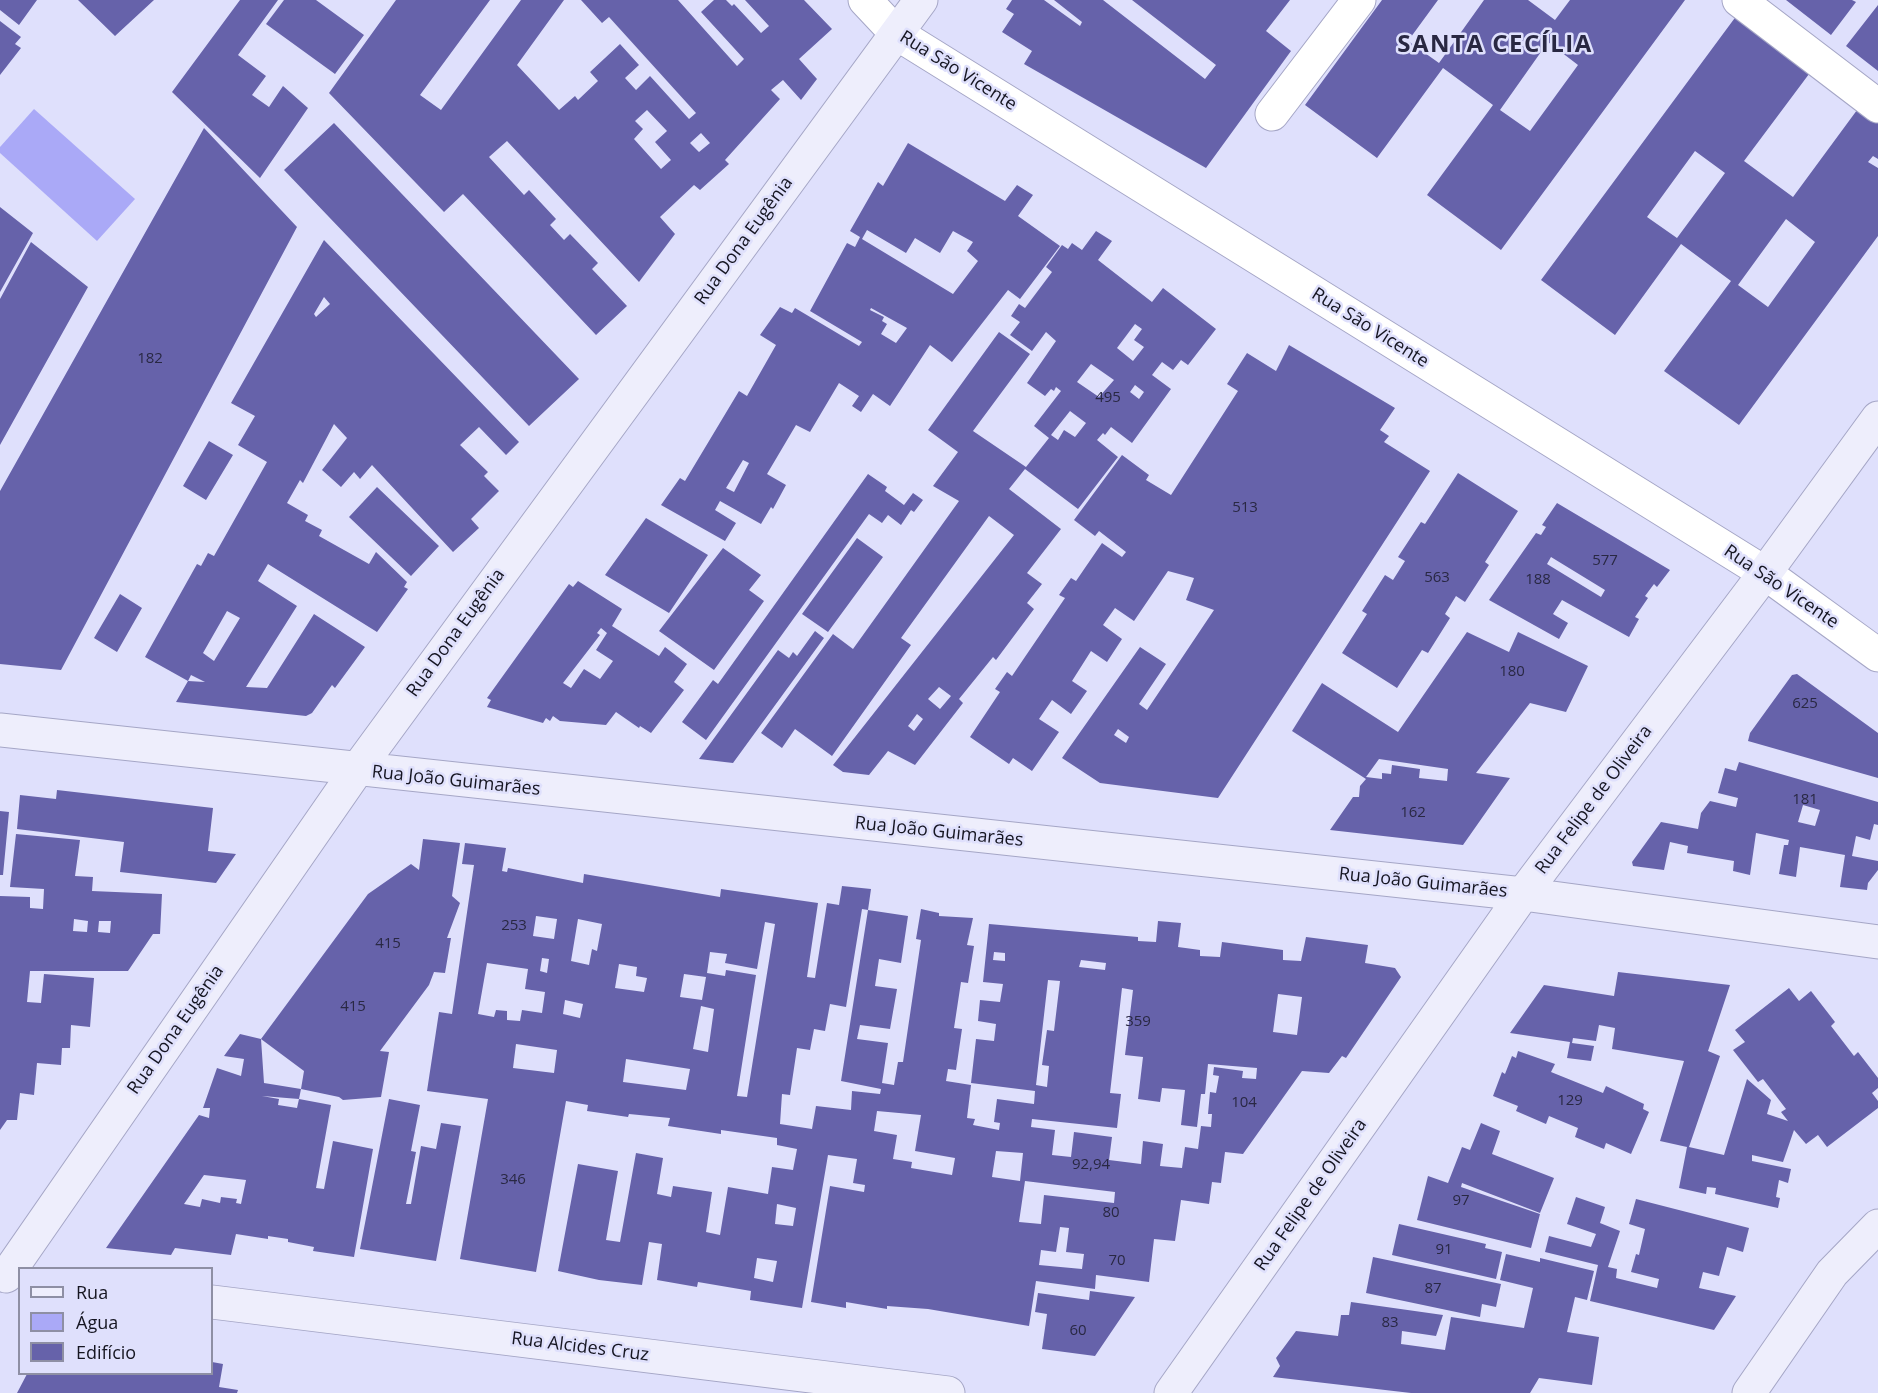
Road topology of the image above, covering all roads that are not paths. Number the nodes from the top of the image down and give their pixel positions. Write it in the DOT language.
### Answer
graph roads {
  1 [pos="865,0"];
  2 [pos="921,0"];
  3 [pos="1359,0"];
  4 [pos="1739,0"];
  5 [pos="896,33"];
  6 [pos="1878,106"];
  7 [pos="1272,114"];
  8 [pos="1878,418"];
  9 [pos="1765,573"];
  10 [pos="1878,655"];
  11 [pos="0,730"];
  12 [pos="356,771"];
  13 [pos="1523,894"];
  14 [pos="1878,942"];
  15 [pos="1878,1226"];
  16 [pos="8,1277"];
  17 [pos="213,1302"];
  18 [pos="948,1393"];
  19 [pos="1171,1393"];
  20 [pos="1749,1393"];
  1 -- 5 [label="street, Rua São Vicente"];
  2 -- 5 [label="street, Rua Dona Eugênia"];
  3 -- 7 [label="street"];
  4 -- 6 [label="street"];
  5 -- 9 [label="street, Rua São Vicente"];
  5 -- 12 [label="street, Rua Dona Eugênia"];
  8 -- 9 [label="street, Rua Felipe de Oliveira"];
  9 -- 10 [label="street, Rua São Vicente"];
  9 -- 13 [label="street, Rua Felipe de Oliveira"];
  11 -- 12 [label="street, Rua João Guimarães"];
  12 -- 13 [label="street, Rua João Guimarães"];
  12 -- 16 [label="street, Rua Dona Eugênia"];
  13 -- 14 [label="street, Rua João Guimarães"];
  13 -- 19 [label="street, Rua Felipe de Oliveira"];
  15 -- 20 [label="street"];
  17 -- 18 [label="street, Rua Alcides Cruz"];
}
